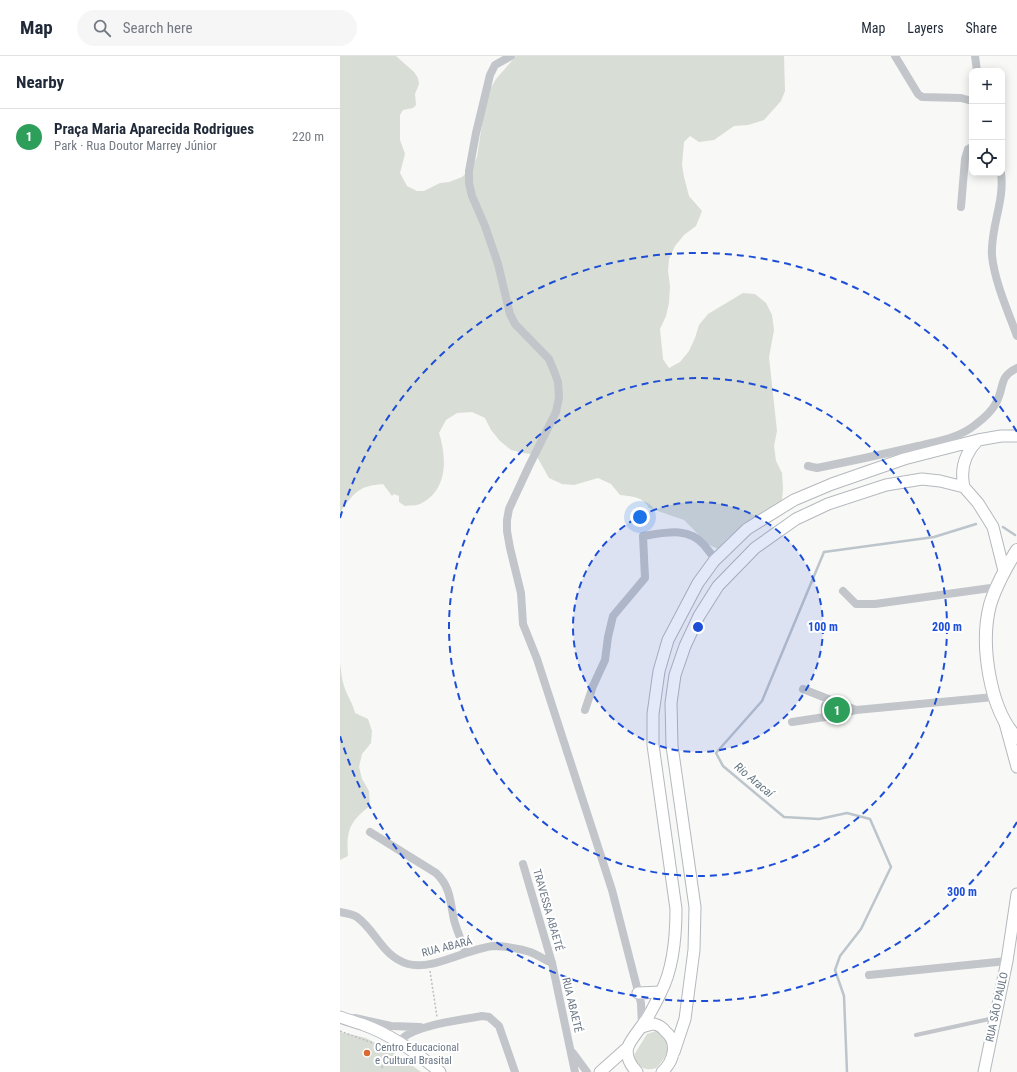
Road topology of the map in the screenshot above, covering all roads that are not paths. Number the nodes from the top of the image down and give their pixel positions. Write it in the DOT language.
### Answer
graph roads {
  1 [pos="511,56"];
  2 [pos="895,56"];
  3 [pos="975,56"];
  4 [pos="977,68"];
  5 [pos="969,94"];
  6 [pos="961,98"];
  7 [pos="969,100"];
  8 [pos="969,148"];
  9 [pos="1001,176"];
  10 [pos="962,208"];
  11 [pos="1017,336"];
  12 [pos="1017,368"];
  13 [pos="1017,436"];
  14 [pos="978,440"];
  15 [pos="808,466"];
  16 [pos="964,487"];
  17 [pos="1017,550"];
  18 [pos="716,560"];
  19 [pos="1004,571"];
  20 [pos="998,587"];
  21 [pos="843,591"];
  22 [pos="803,689"];
  23 [pos="994,698"];
  24 [pos="828,699"];
  25 [pos="585,710"];
  26 [pos="856,710"];
  27 [pos="825,717"];
  28 [pos="1004,721"];
  29 [pos="792,722"];
  30 [pos="1017,738"];
  31 [pos="1017,767"];
  32 [pos="370,832"];
  33 [pos="523,864"];
  34 [pos="1017,894"];
  35 [pos="340,912"];
  36 [pos="466,953"];
  37 [pos="1007,961"];
  38 [pos="552,963"];
  39 [pos="869,975"];
  40 [pos="661,992"];
  41 [pos="638,993"];
  42 [pos="340,1016"];
  43 [pos="995,1017"];
  44 [pos="426,1027"];
  45 [pos="642,1027"];
  46 [pos="916,1035"];
  47 [pos="628,1047"];
  48 [pos="400,1048"];
  49 [pos="572,1051"];
  50 [pos="674,1052"];
  51 [pos="665,1071"];
  52 [pos="440,1072"];
  53 [pos="515,1072"];
  54 [pos="575,1072"];
  55 [pos="587,1072"];
  56 [pos="600,1072"];
  57 [pos="637,1072"];
  58 [pos="984,1072"];
  1 -- 41 [label="street"];
  2 -- 6 [label="street"];
  3 -- 4 [label="street"];
  5 -- 6 [label="street"];
  6 -- 7 [label="street"];
  8 -- 10 [label="street"];
  9 -- 11 [label="street"];
  12 -- 15 [label="street"];
  13 -- 14 [label="main road"];
  14 -- 16 [label="main road"];
  14 -- 18 [label="main road"];
  16 -- 19 [label="main road"];
  16 -- 50 [label="main road"];
  17 -- 19 [label="main road"];
  18 -- 25 [label="street"];
  18 -- 40 [label="main road"];
  19 -- 20 [label="main road"];
  20 -- 21 [label="street"];
  20 -- 23 [label="main road"];
  22 -- 24 [label="street"];
  23 -- 26 [label="street"];
  23 -- 28 [label="main road"];
  24 -- 26 [label="street"];
  24 -- 27 [label="street"];
  26 -- 27 [label="street"];
  27 -- 29 [label="street"];
  28 -- 30 [label="main road"];
  28 -- 31 [label="main road"];
  32 -- 36 [label="street"];
  33 -- 38 [label="street, TRAVESSA ABAETÉ"];
  34 -- 37 [label="main road, RUA SÃO PAULO"];
  35 -- 36 [label="street, RUA ABARÁ"];
  36 -- 38 [label="street, RUA ABARÁ"];
  37 -- 39 [label="street"];
  37 -- 43 [label="main road, RUA SÃO PAULO"];
  38 -- 49 [label="street, RUA ABAETÉ"];
  40 -- 41 [label="main road"];
  40 -- 45 [label="main road"];
  41 -- 45 [label="street"];
  42 -- 44 [label="street"];
  42 -- 48 [label="main road"];
  43 -- 46 [label="lane"];
  43 -- 58 [label="main road, RUA SÃO PAULO"];
  44 -- 48 [label="street"];
  44 -- 53 [label="street"];
  45 -- 47 [label="main road"];
  45 -- 50 [label="main road"];
  47 -- 56 [label="main road"];
  47 -- 57 [label="main road"];
  48 -- 52 [label="main road"];
  49 -- 54 [label="street, RUA ABAETÉ"];
  49 -- 55 [label="street, RUA ABAETÉ"];
  50 -- 51 [label="main road"];
}
